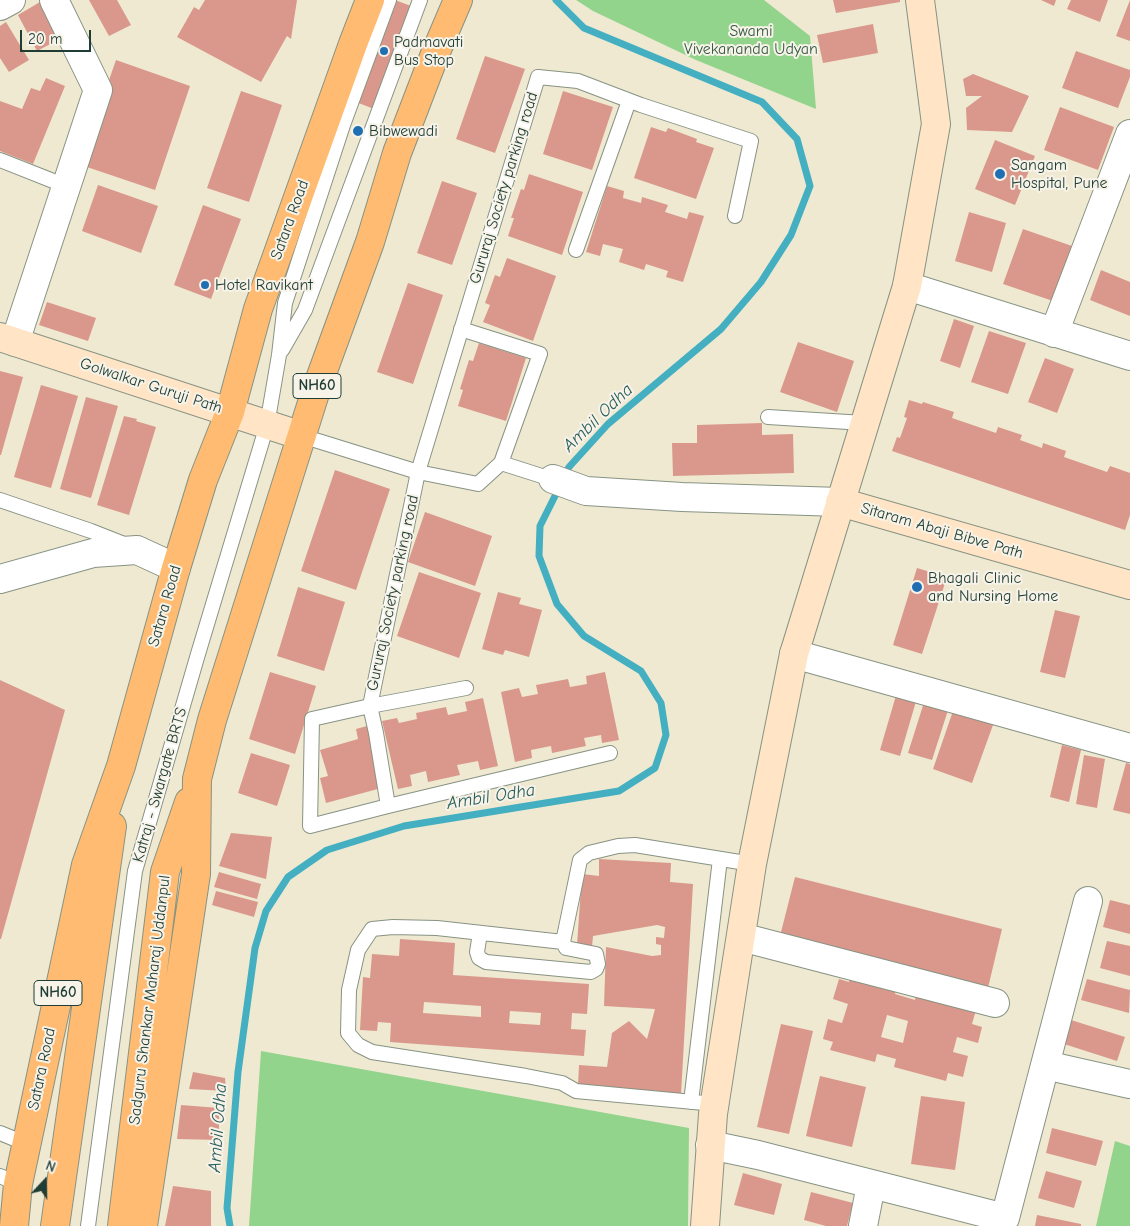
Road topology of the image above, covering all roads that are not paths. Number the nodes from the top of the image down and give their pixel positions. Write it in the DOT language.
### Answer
graph roads {
  1 [pos="11,0"];
  2 [pos="54,0"];
  3 [pos="370,0"];
  4 [pos="389,0"];
  5 [pos="420,0"];
  6 [pos="458,0"];
  7 [pos="920,0"];
  8 [pos="0,6"];
  9 [pos="629,100"];
  10 [pos="1130,134"];
  11 [pos="0,160"];
  12 [pos="66,186"];
  13 [pos="735,216"];
  14 [pos="576,250"];
  15 [pos="906,286"];
  16 [pos="461,329"];
  17 [pos="1054,333"];
  18 [pos="7,339"];
  19 [pos="279,355"];
  20 [pos="1130,356"];
  21 [pos="230,412"];
  22 [pos="768,417"];
  23 [pos="864,423"];
  24 [pos="266,425"];
  25 [pos="302,436"];
  26 [pos="502,463"];
  27 [pos="418,472"];
  28 [pos="549,478"];
  29 [pos="0,500"];
  30 [pos="840,502"];
  31 [pos="137,550"];
  32 [pos="176,568"];
  33 [pos="0,579"];
  34 [pos="1130,585"];
  35 [pos="794,654"];
  36 [pos="466,688"];
  37 [pos="370,706"];
  38 [pos="1130,748"];
  39 [pos="610,753"];
  40 [pos="121,766"];
  41 [pos="197,779"];
  42 [pos="388,806"];
  43 [pos="720,859"];
  44 [pos="752,864"];
  45 [pos="1088,900"];
  46 [pos="480,933"];
  47 [pos="742,936"];
  48 [pos="563,942"];
  49 [pos="995,1003"];
  50 [pos="1045,1065"];
  51 [pos="1130,1084"];
  52 [pos="703,1103"];
  53 [pos="0,1133"];
  54 [pos="26,1144"];
  55 [pos="710,1145"];
  56 [pos="9,1180"];
  57 [pos="871,1185"];
  58 [pos="1004,1222"];
  59 [pos="14,1226"];
  60 [pos="55,1226"];
  61 [pos="88,1226"];
  62 [pos="122,1226"];
  63 [pos="143,1226"];
  64 [pos="705,1226"];
  65 [pos="863,1226"];
  1 -- 8 [label="street"];
  2 -- 12 [label="street"];
  3 -- 21 [label="highway, Satara Road / NH60"];
  4 -- 19 [label="lane, Katraj - Swargate BRTS"];
  5 -- 19 [label="lane, Katraj - Swargate BRTS"];
  6 -- 25 [label="highway, NH60"];
  7 -- 15 [label="street"];
  9 -- 13 [label="lane, Gururaj Society parking road"];
  9 -- 14 [label="lane"];
  9 -- 16 [label="lane, Gururaj Society parking road"];
  10 -- 17 [label="street"];
  11 -- 12 [label="lane"];
  12 -- 18 [label="street"];
  15 -- 17 [label="street"];
  15 -- 23 [label="street"];
  16 -- 26 [label="lane"];
  16 -- 27 [label="lane, Gururaj Society parking road"];
  17 -- 20 [label="street"];
  18 -- 21 [label="street, Golwalkar Guruji Path"];
  19 -- 24 [label="lane, Katraj - Swargate BRTS"];
  21 -- 24 [label="street, Golwalkar Guruji Path"];
  21 -- 32 [label="highway, Satara Road / NH60"];
  22 -- 23 [label="lane"];
  23 -- 30 [label="street"];
  24 -- 25 [label="street, Golwalkar Guruji Path"];
  24 -- 61 [label="lane, Katraj - Swargate BRTS"];
  25 -- 27 [label="lane, Gururaj Society parking road"];
  25 -- 41 [label="highway, NH60"];
  26 -- 27 [label="lane, Gururaj Society parking road"];
  26 -- 28 [label="lane"];
  27 -- 37 [label="lane, Gururaj Society parking road"];
  28 -- 30 [label="street"];
  29 -- 31 [label="lane"];
  30 -- 34 [label="street, Sitaram Abaji Bibve Path"];
  30 -- 35 [label="street"];
  31 -- 32 [label="street"];
  31 -- 33 [label="street"];
  32 -- 40 [label="highway, Satara Road / NH60"];
  35 -- 38 [label="street"];
  35 -- 44 [label="street"];
  36 -- 37 [label="lane, Gururaj Society parking road"];
  37 -- 42 [label="lane"];
  37 -- 42 [label="lane"];
  39 -- 42 [label="lane"];
  40 -- 54 [label="highway, Satara Road / NH60"];
  40 -- 60 [label="highway"];
  41 -- 62 [label="highway, Sadguru Shankar Maharaj Uddanpul"];
  41 -- 63 [label="highway, NH60"];
  43 -- 44 [label="lane"];
  43 -- 48 [label="lane"];
  43 -- 52 [label="lane"];
  44 -- 47 [label="street"];
  45 -- 50 [label="street"];
  46 -- 48 [label="lane"];
  46 -- 48 [label="lane"];
  46 -- 52 [label="lane"];
  47 -- 49 [label="street"];
  47 -- 52 [label="street"];
  50 -- 51 [label="street"];
  50 -- 58 [label="street"];
  52 -- 55 [label="street"];
  53 -- 54 [label="lane"];
  54 -- 56 [label="highway, Satara Road / NH60"];
  55 -- 57 [label="street"];
  55 -- 64 [label="street"];
  56 -- 59 [label="highway, Satara Road / NH60"];
  57 -- 58 [label="street"];
  57 -- 65 [label="street"];
}
